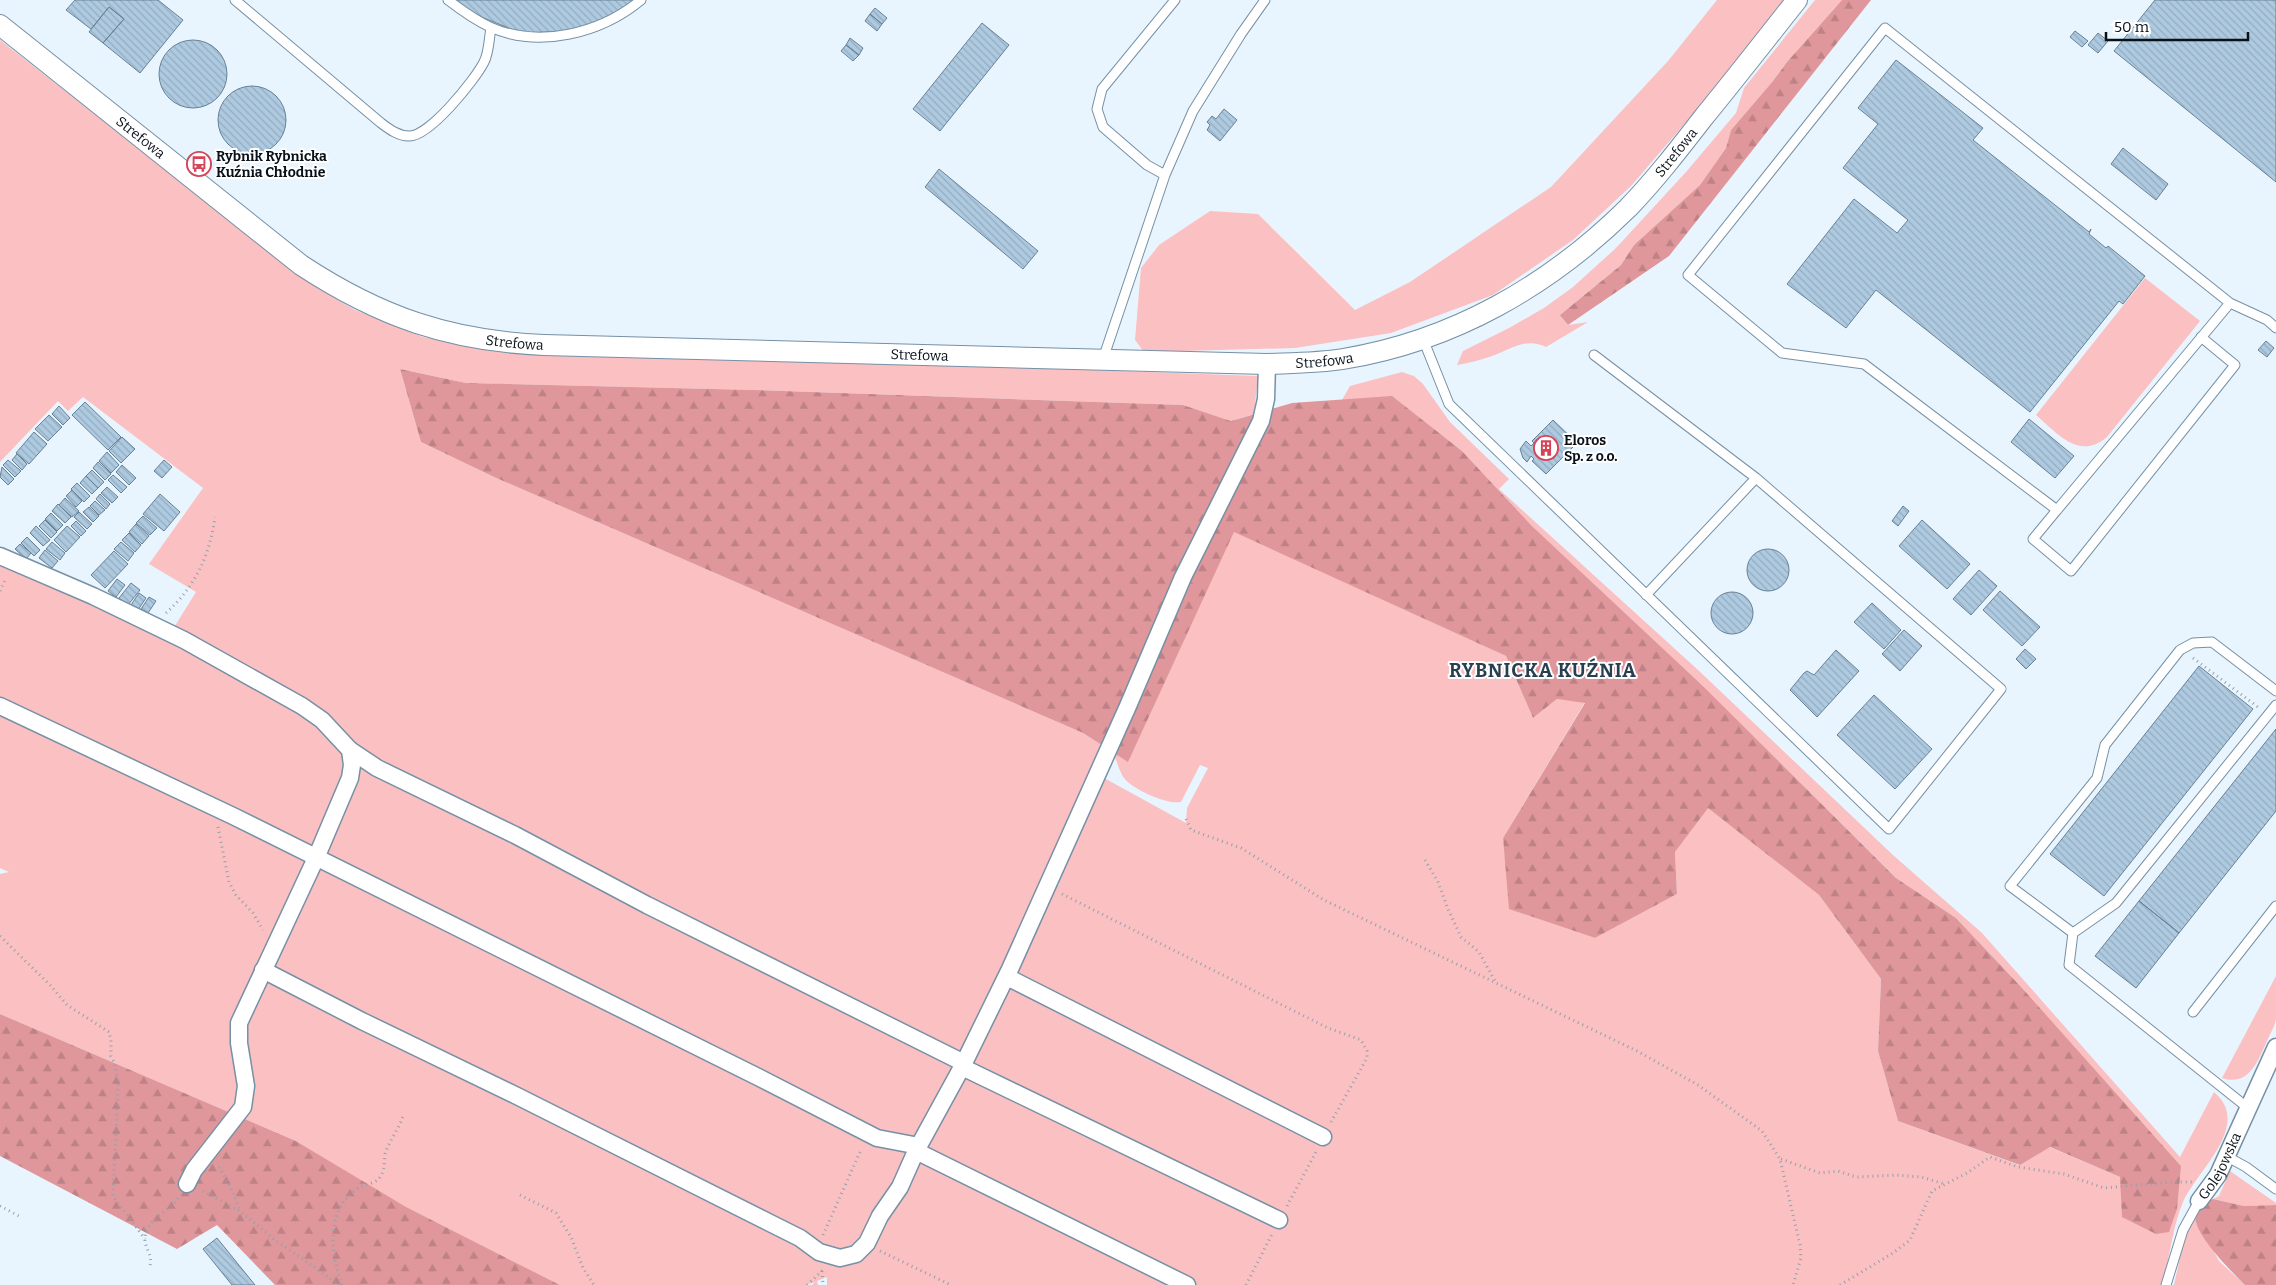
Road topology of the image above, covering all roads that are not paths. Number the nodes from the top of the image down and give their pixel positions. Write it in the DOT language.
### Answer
graph roads {
  1 [pos="235,0"];
  2 [pos="448,0"];
  3 [pos="641,0"];
  4 [pos="1175,0"];
  5 [pos="1265,0"];
  6 [pos="1797,0"];
  7 [pos="0,25"];
  8 [pos="491,28"];
  9 [pos="1165,175"];
  10 [pos="2230,304"];
  11 [pos="2276,328"];
  12 [pos="2201,337"];
  13 [pos="1423,339"];
  14 [pos="1594,355"];
  15 [pos="1103,360"];
  16 [pos="1267,364"];
  17 [pos="1756,478"];
  18 [pos="2057,510"];
  19 [pos="0,556"];
  20 [pos="1646,595"];
  21 [pos="2276,691"];
  22 [pos="2276,705"];
  23 [pos="0,706"];
  24 [pos="350,750"];
  25 [pos="316,858"];
  26 [pos="2276,906"];
  27 [pos="2073,933"];
  28 [pos="265,966"];
  29 [pos="1007,977"];
  30 [pos="2194,1012"];
  31 [pos="2276,1047"];
  32 [pos="963,1065"];
  33 [pos="2248,1108"];
  34 [pos="1323,1137"];
  35 [pos="917,1149"];
  36 [pos="2226,1156"];
  37 [pos="187,1184"];
  38 [pos="2276,1189"];
  39 [pos="2199,1201"];
  40 [pos="1279,1220"];
  41 [pos="1187,1285"];
  42 [pos="2166,1285"];
  1 -- 8 [label="lane"];
  2 -- 8 [label="lane"];
  3 -- 8 [label="lane"];
  4 -- 9 [label="lane"];
  5 -- 9 [label="lane"];
  6 -- 13 [label="street, Strefowa"];
  7 -- 15 [label="street, Strefowa"];
  9 -- 15 [label="lane"];
  10 -- 11 [label="lane"];
  10 -- 12 [label="lane"];
  10 -- 18 [label="lane"];
  12 -- 18 [label="lane"];
  12 -- 18 [label="lane"];
  13 -- 16 [label="street, Strefowa"];
  13 -- 20 [label="lane"];
  14 -- 17 [label="lane"];
  15 -- 16 [label="street, Strefowa"];
  16 -- 29 [label="street"];
  17 -- 20 [label="lane"];
  17 -- 20 [label="lane"];
  19 -- 24 [label="street"];
  21 -- 27 [label="lane"];
  22 -- 27 [label="lane"];
  23 -- 25 [label="street"];
  24 -- 25 [label="street"];
  24 -- 32 [label="street"];
  25 -- 28 [label="street"];
  25 -- 35 [label="street"];
  26 -- 30 [label="lane"];
  27 -- 33 [label="lane"];
  28 -- 35 [label="street"];
  28 -- 37 [label="street"];
  29 -- 32 [label="street"];
  29 -- 34 [label="street"];
  31 -- 33 [label="street, Golejowska"];
  32 -- 35 [label="street"];
  32 -- 40 [label="street"];
  33 -- 36 [label="street, Golejowska"];
  35 -- 41 [label="street"];
  36 -- 38 [label="lane"];
  36 -- 39 [label="street, Golejowska"];
  39 -- 42 [label="lane, Golejowska"];
}
